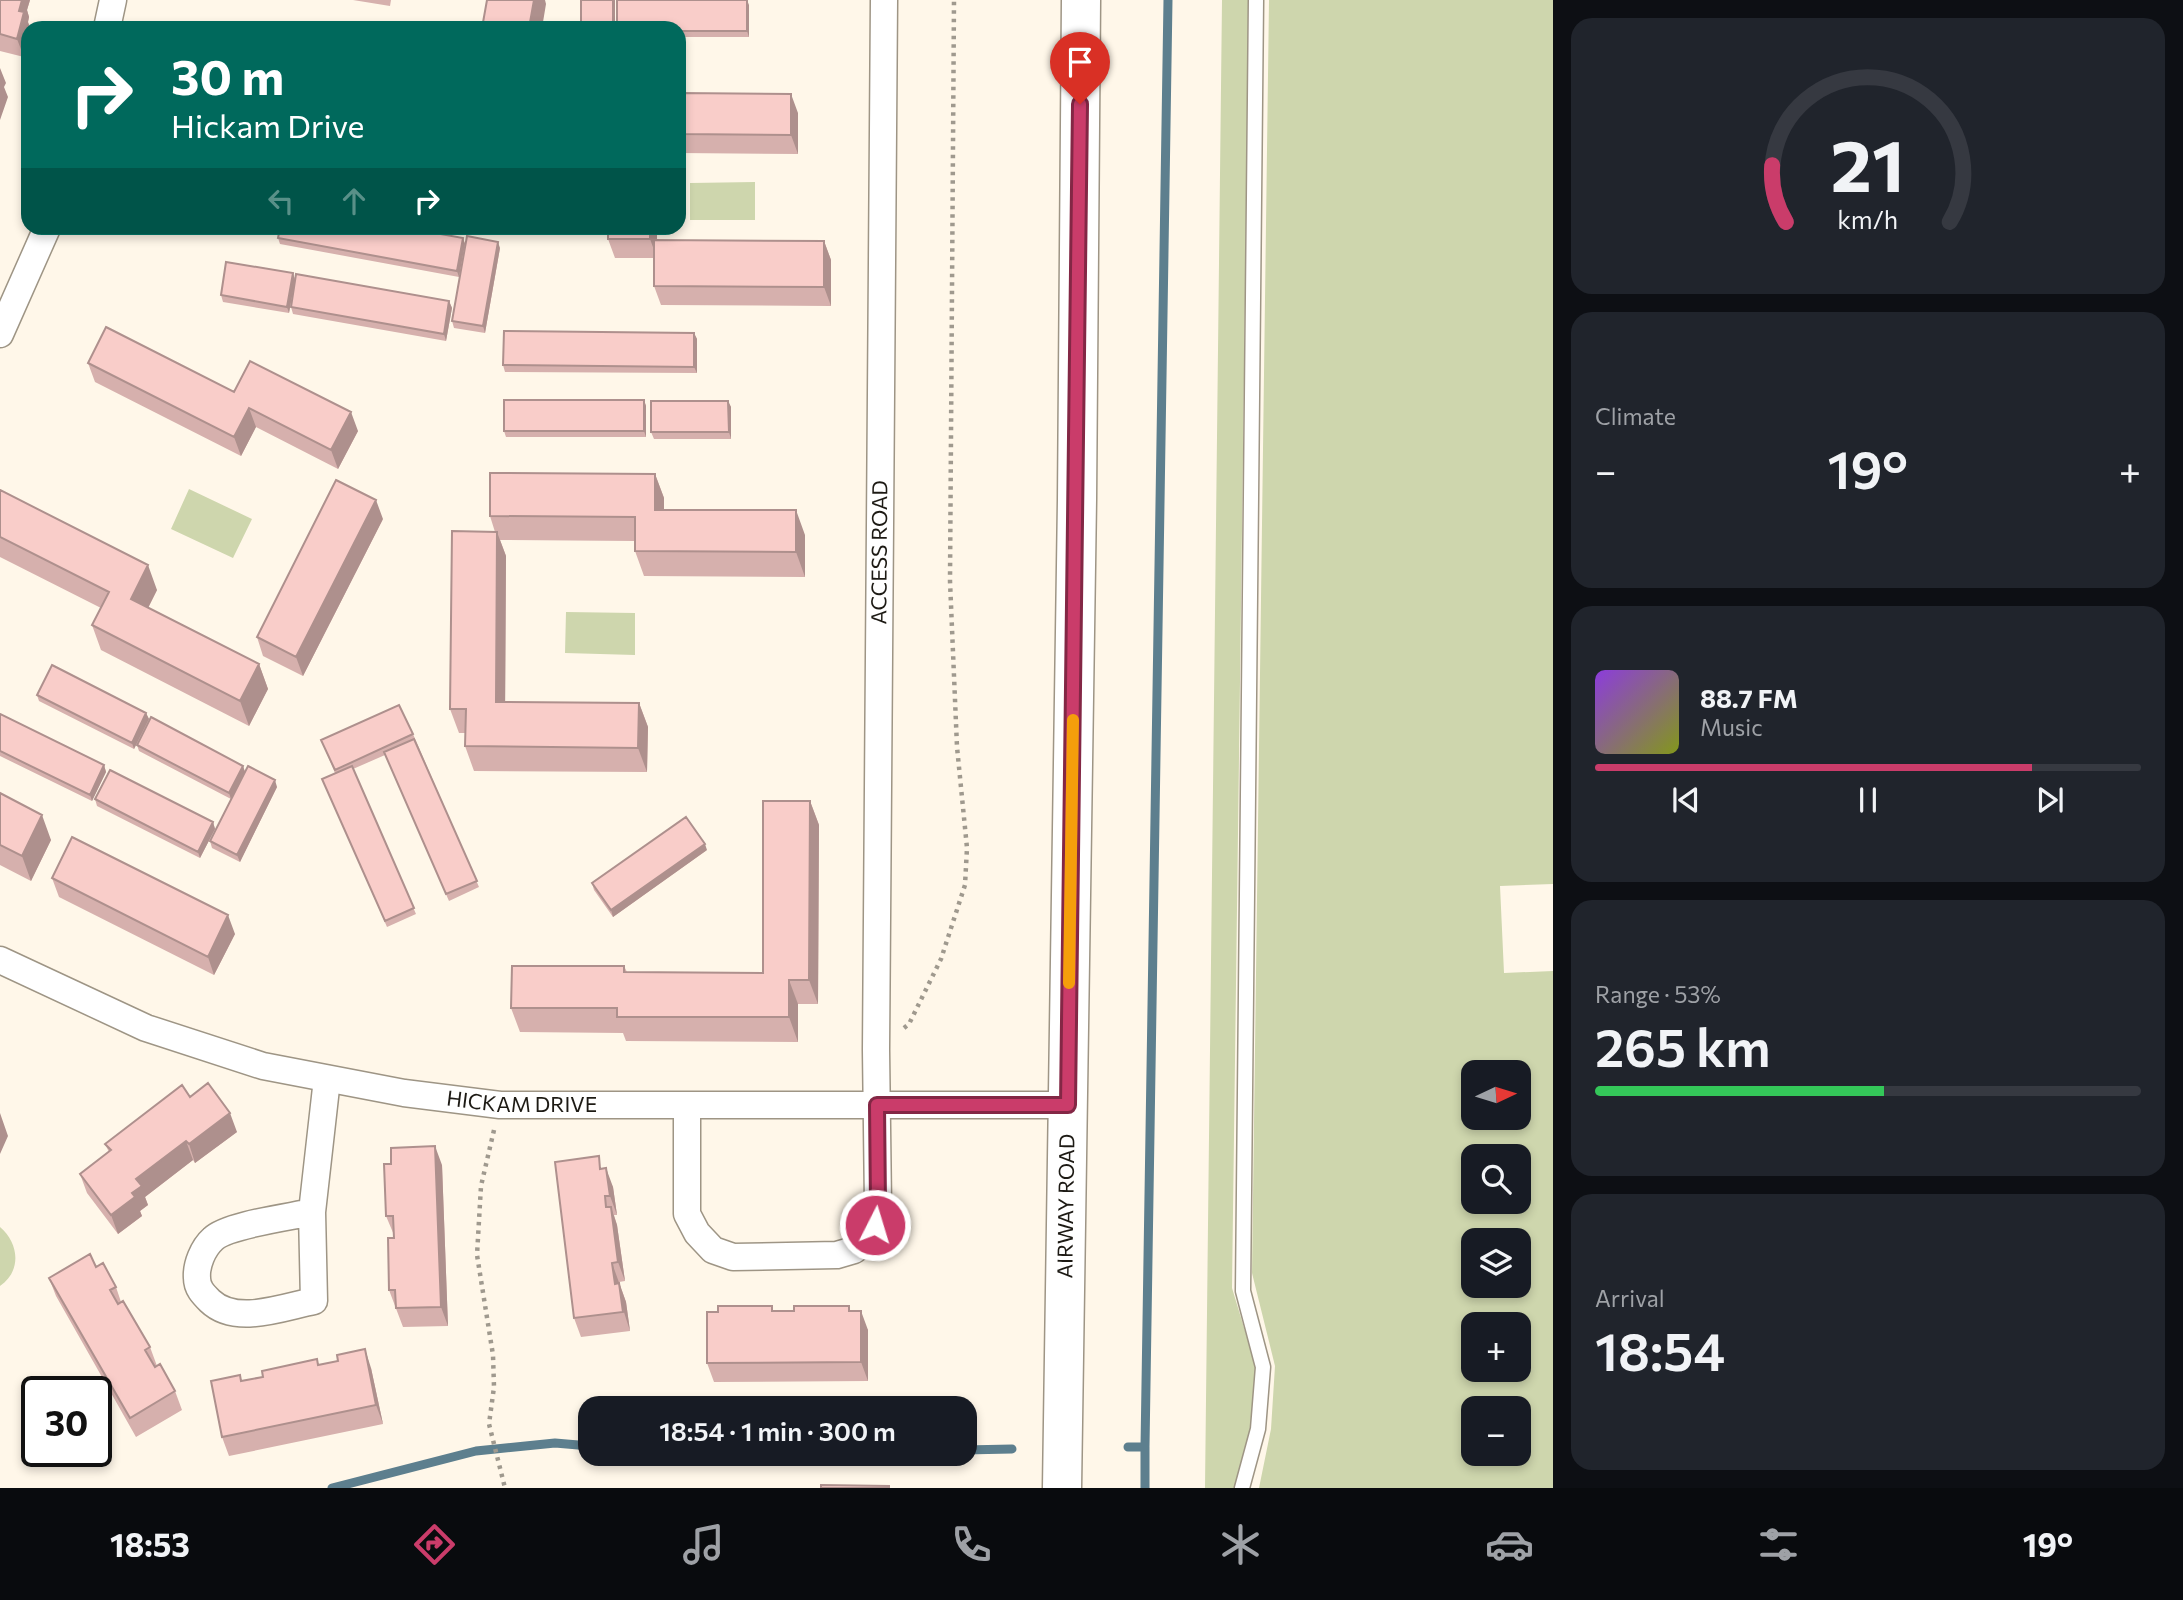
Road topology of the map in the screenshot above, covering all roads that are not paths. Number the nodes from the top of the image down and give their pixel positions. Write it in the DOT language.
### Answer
graph roads {
  1 [pos="113,0"];
  2 [pos="884,0"];
  3 [pos="1081,0"];
  4 [pos="1256,0"];
  5 [pos="108,21"];
  6 [pos="44,235"];
  7 [pos="0,334"];
  8 [pos="0,960"];
  9 [pos="327,1079"];
  10 [pos="877,1105"];
  11 [pos="1068,1105"];
  12 [pos="687,1107"];
  13 [pos="312,1212"];
  14 [pos="1062,1488"];
  15 [pos="1241,1488"];
  1 -- 5 [label="street"];
  2 -- 10 [label="street, ACCESS ROAD"];
  3 -- 11 [label="main road, AIRWAY ROAD"];
  4 -- 15 [label="lane"];
  6 -- 7 [label="street"];
  8 -- 9 [label="street, HICKAM DRIVE"];
  9 -- 12 [label="street, HICKAM DRIVE"];
  9 -- 13 [label="street"];
  10 -- 11 [label="street, HICKAM DRIVE"];
  10 -- 12 [label="street, HICKAM DRIVE"];
  10 -- 12 [label="street, ACCESS ROAD"];
  11 -- 14 [label="main road, AIRWAY ROAD"];
  13 -- 13 [label="street"];
}
